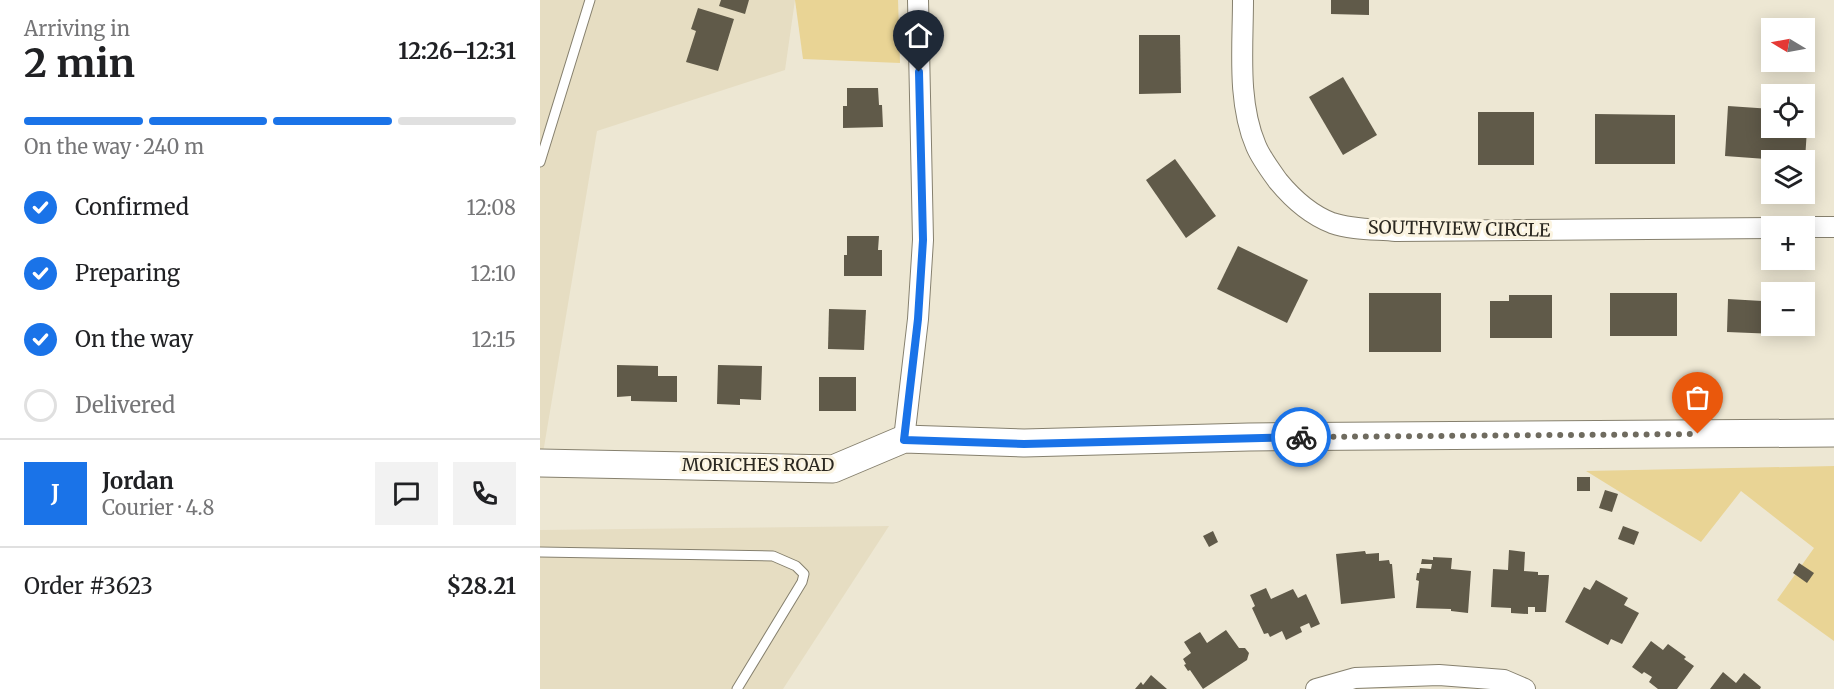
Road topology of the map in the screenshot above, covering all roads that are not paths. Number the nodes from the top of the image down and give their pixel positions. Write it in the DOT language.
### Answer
graph roads {
  1 [pos="590,0"];
  2 [pos="918,0"];
  3 [pos="1243,0"];
  4 [pos="540,162"];
  5 [pos="1815,227"];
  6 [pos="1834,227"];
  7 [pos="1761,228"];
  8 [pos="1834,433"];
  9 [pos="904,440"];
  10 [pos="540,463"];
  11 [pos="540,552"];
  12 [pos="737,689"];
  13 [pos="1316,689"];
  14 [pos="1525,689"];
  1 -- 4 [label="lane"];
  2 -- 9 [label="street"];
  3 -- 7 [label="street, SOUTHVIEW CIRCLE"];
  5 -- 6 [label="street"];
  8 -- 9 [label="street, MORICHES ROAD"];
  9 -- 10 [label="street, MORICHES ROAD"];
  11 -- 12 [label="lane"];
  13 -- 14 [label="street"];
}
